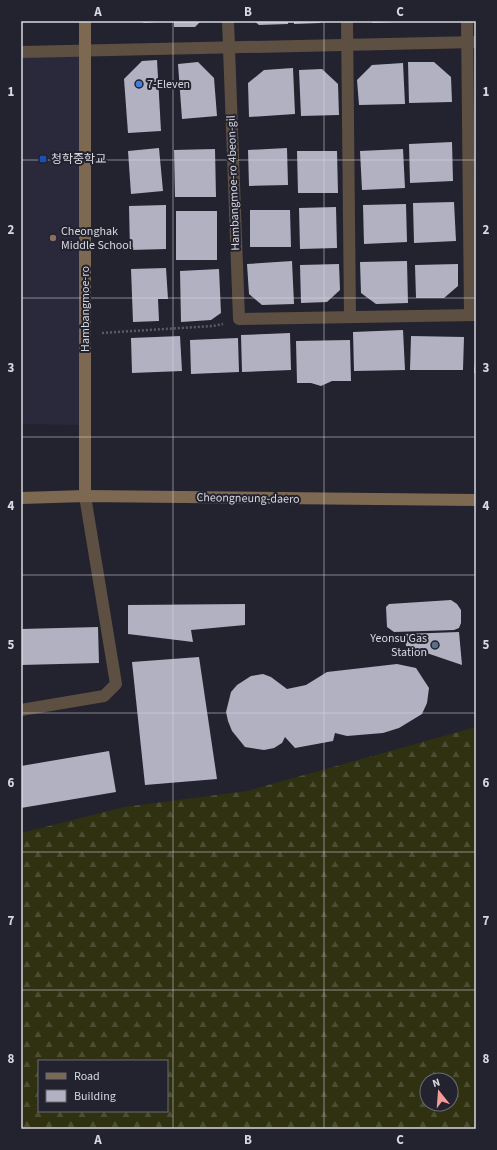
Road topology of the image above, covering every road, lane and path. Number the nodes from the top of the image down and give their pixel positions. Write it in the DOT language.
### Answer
graph roads {
  1 [pos="85,21"];
  2 [pos="228,21"];
  3 [pos="347,21"];
  4 [pos="467,21"];
  5 [pos="471,42"];
  6 [pos="347,44"];
  7 [pos="228,46"];
  8 [pos="86,50"];
  9 [pos="21,52"];
  10 [pos="473,315"];
  11 [pos="350,316"];
  12 [pos="239,319"];
  13 [pos="85,334"];
  14 [pos="85,496"];
  15 [pos="21,498"];
  16 [pos="476,500"];
  17 [pos="21,710"];
  1 -- 8 [label="main road, Hambangmoe-ro"];
  2 -- 7 [label="lane, Hambangmoe-ro 4beon-gil"];
  3 -- 6 [label="lane"];
  4 -- 5 [label="lane"];
  5 -- 6 [label="lane"];
  5 -- 10 [label="lane"];
  6 -- 7 [label="lane"];
  6 -- 11 [label="lane"];
  7 -- 8 [label="lane"];
  7 -- 12 [label="lane, Hambangmoe-ro 4beon-gil"];
  8 -- 9 [label="lane"];
  8 -- 13 [label="main road, Hambangmoe-ro"];
  10 -- 11 [label="lane"];
  11 -- 12 [label="lane"];
  12 -- 13 [label="path"];
  13 -- 14 [label="main road, Hambangmoe-ro"];
  14 -- 15 [label="main road, Cheongneung-daero"];
  14 -- 16 [label="main road, Cheongneung-daero"];
  14 -- 17 [label="lane"];
}
